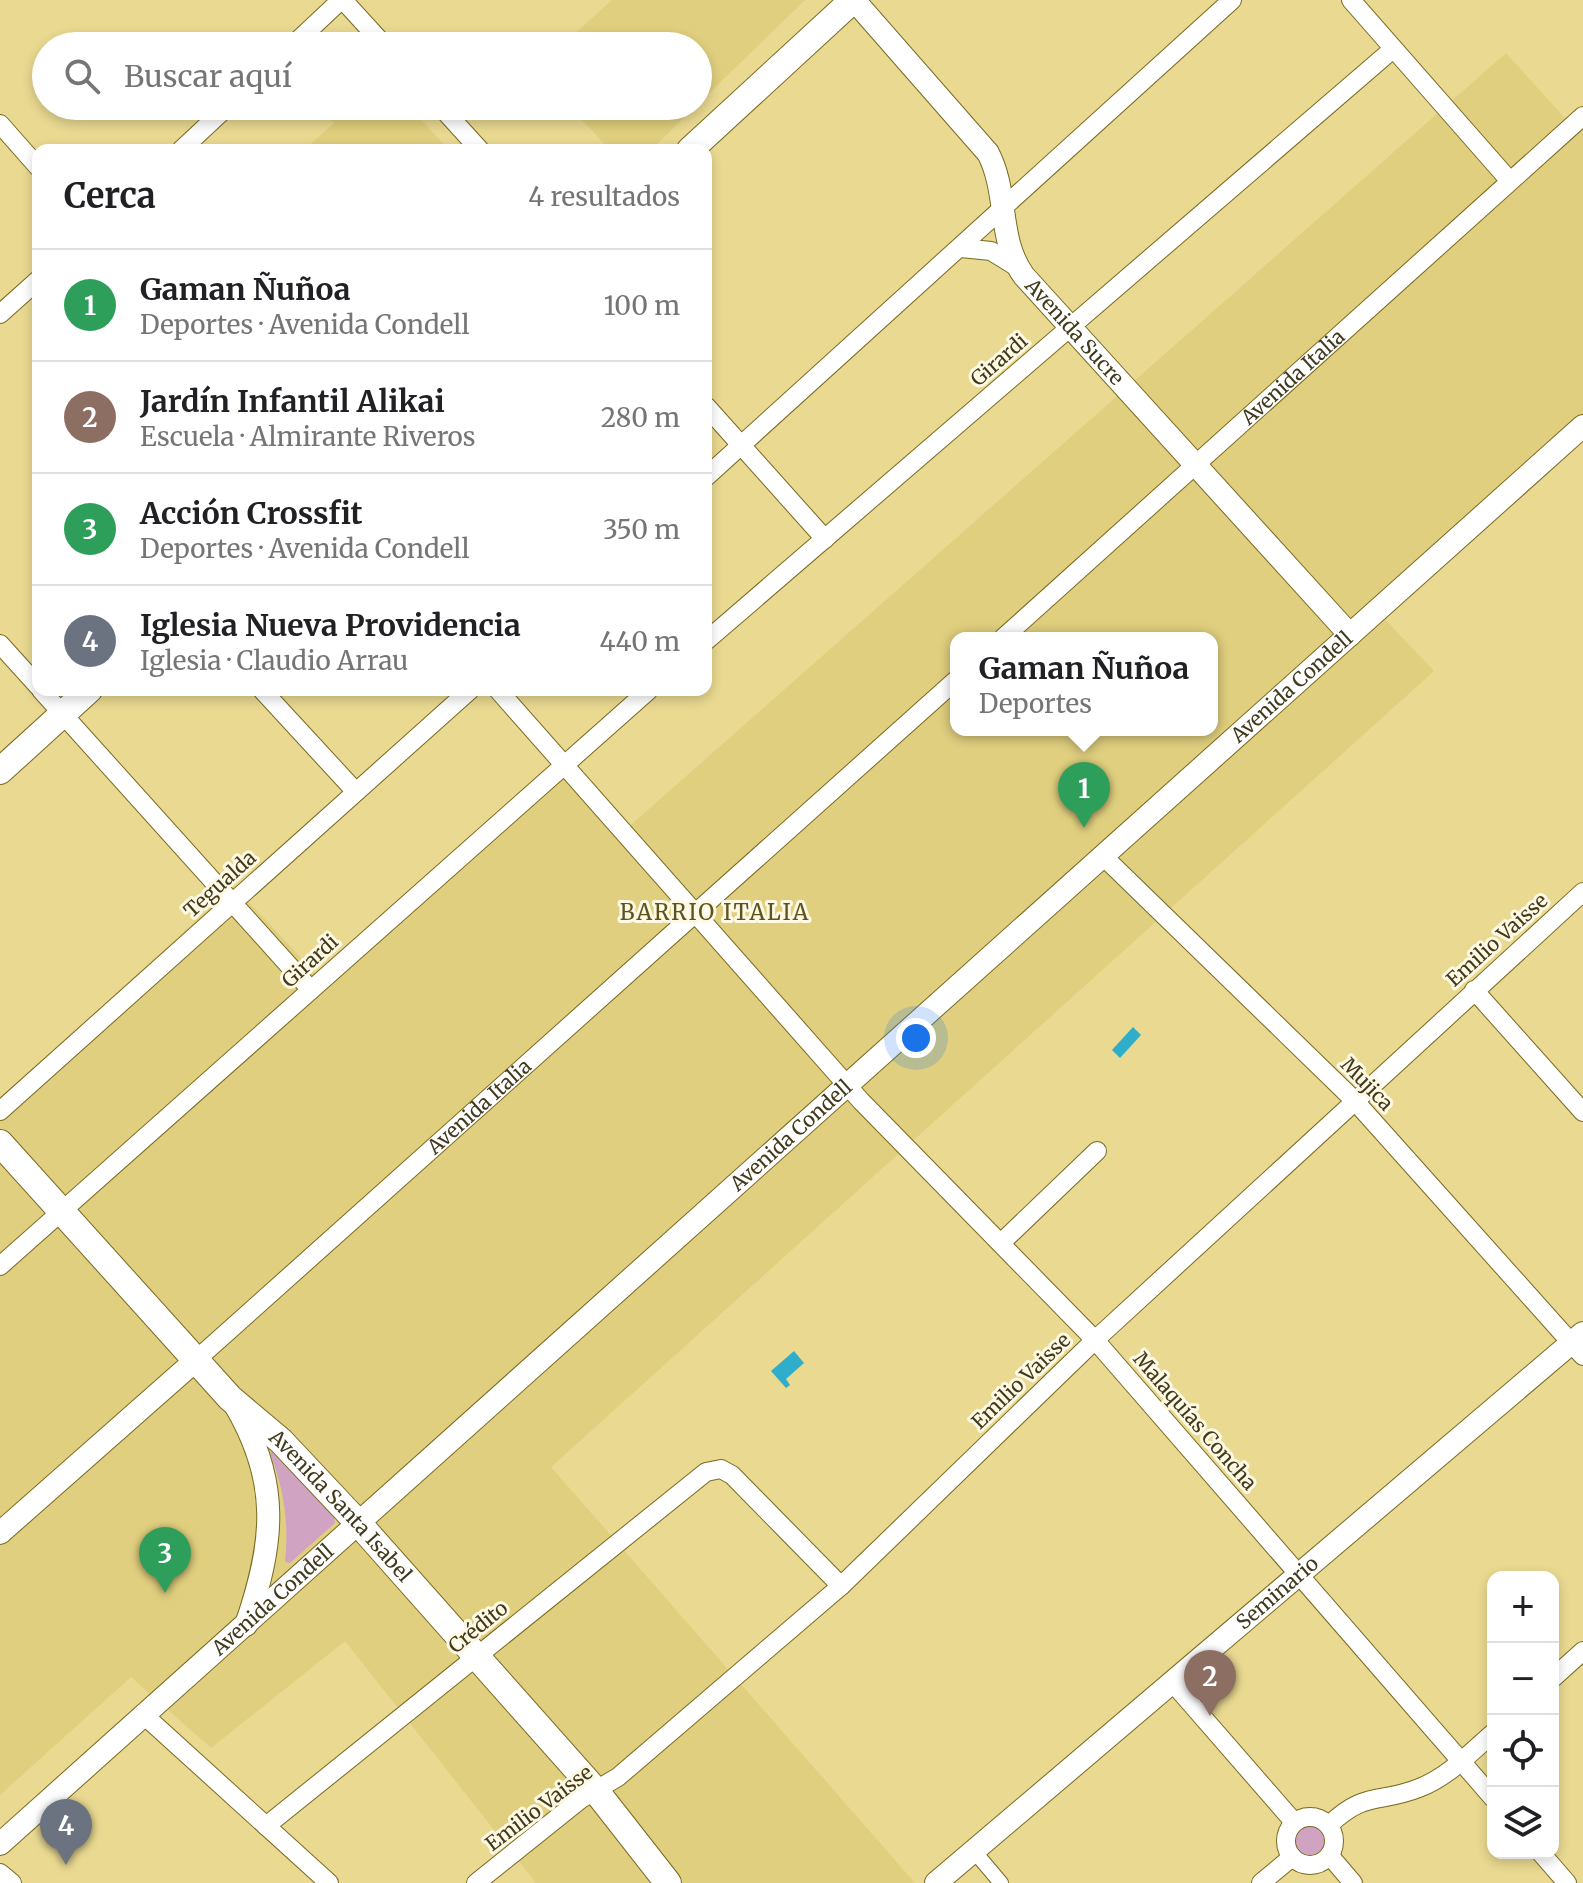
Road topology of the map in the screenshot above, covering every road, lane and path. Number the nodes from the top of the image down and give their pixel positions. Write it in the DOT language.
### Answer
graph roads {
  1 [pos="342,0"];
  2 [pos="853,0"];
  3 [pos="1232,0"];
  4 [pos="1351,0"];
  5 [pos="307,32"];
  6 [pos="372,32"];
  7 [pos="1393,49"];
  8 [pos="1583,116"];
  9 [pos="213,120"];
  10 [pos="453,120"];
  11 [pos="0,124"];
  12 [pos="187,144"];
  13 [pos="475,144"];
  14 [pos="697,144"];
  15 [pos="32,160"];
  16 [pos="1509,180"];
  17 [pos="1003,210"];
  18 [pos="961,248"];
  19 [pos="1017,267"];
  20 [pos="32,285"];
  21 [pos="0,314"];
  22 [pos="1069,328"];
  23 [pos="712,413"];
  24 [pos="1583,426"];
  25 [pos="741,446"];
  26 [pos="1194,466"];
  27 [pos="712,472"];
  28 [pos="825,539"];
  29 [pos="1010,632"];
  30 [pos="1350,635"];
  31 [pos="712,636"];
  32 [pos="0,644"];
  33 [pos="32,679"];
  34 [pos="950,685"];
  35 [pos="47,696"];
  36 [pos="82,696"];
  37 [pos="268,696"];
  38 [pos="463,696"];
  39 [pos="503,696"];
  40 [pos="642,696"];
  41 [pos="63,714"];
  42 [pos="564,764"];
  43 [pos="0,771"];
  44 [pos="356,792"];
  45 [pos="1104,857"];
  46 [pos="1583,892"];
  47 [pos="232,902"];
  48 [pos="696,913"];
  49 [pos="311,990"];
  50 [pos="1474,990"];
  51 [pos="848,1087"];
  52 [pos="1354,1100"];
  53 [pos="0,1111"];
  54 [pos="1583,1112"];
  55 [pos="0,1143"];
  56 [pos="1097,1151"];
  57 [pos="62,1212"];
  58 [pos="1003,1241"];
  59 [pos="0,1266"];
  60 [pos="1095,1340"];
  61 [pos="1579,1344"];
  62 [pos="196,1360"];
  63 [pos="230,1398"];
  64 [pos="360,1525"];
  65 [pos="0,1533"];
  66 [pos="1300,1576"];
  67 [pos="841,1586"];
  68 [pos="246,1626"];
  69 [pos="1583,1651"];
  70 [pos="476,1657"];
  71 [pos="1559,1673"];
  72 [pos="1173,1683"];
  73 [pos="145,1716"];
  74 [pos="1487,1739"];
  75 [pos="1462,1762"];
  76 [pos="596,1791"];
  77 [pos="1487,1791"];
  78 [pos="1294,1822"];
  79 [pos="1329,1825"];
  80 [pos="266,1826"];
  81 [pos="0,1844"];
  82 [pos="974,1851"];
  83 [pos="1330,1856"];
  84 [pos="1292,1857"];
  85 [pos="1546,1859"];
  86 [pos="0,1873"];
  87 [pos="12,1883"];
  88 [pos="329,1883"];
  89 [pos="476,1883"];
  90 [pos="668,1883"];
  91 [pos="936,1883"];
  92 [pos="1001,1883"];
  93 [pos="1261,1883"];
  94 [pos="1353,1883"];
  95 [pos="1567,1883"];
  1 -- 5 [label="street"];
  1 -- 6 [label="street"];
  2 -- 14 [label="main road"];
  2 -- 17 [label="street, Avenida Sucre"];
  3 -- 17 [label="street"];
  4 -- 7 [label="street"];
  7 -- 16 [label="street"];
  7 -- 22 [label="street, Girardi"];
  8 -- 16 [label="street, Avenida Italia"];
  9 -- 12 [label="street"];
  10 -- 13 [label="street"];
  11 -- 15 [label="street"];
  16 -- 26 [label="street, Avenida Italia"];
  17 -- 18 [label="street"];
  17 -- 19 [label="street, Avenida Sucre"];
  18 -- 19 [label="street"];
  18 -- 25 [label="street"];
  19 -- 22 [label="street, Avenida Sucre"];
  20 -- 21 [label="street"];
  22 -- 26 [label="street, Avenida Sucre"];
  22 -- 28 [label="street, Girardi"];
  23 -- 25 [label="street"];
  24 -- 30 [label="street, Avenida Condell"];
  25 -- 27 [label="street"];
  25 -- 28 [label="street"];
  26 -- 29 [label="street, Avenida Italia"];
  26 -- 30 [label="street, Avenida Sucre"];
  28 -- 31 [label="street, Girardi"];
  30 -- 45 [label="street, Avenida Condell"];
  32 -- 33 [label="street"];
  34 -- 48 [label="street, Avenida Italia"];
  35 -- 41 [label="street"];
  36 -- 41 [label="main road"];
  37 -- 44 [label="street"];
  38 -- 44 [label="street, Tegualda"];
  39 -- 42 [label="street, Malaquías Concha"];
  40 -- 42 [label="street, Girardi"];
  41 -- 43 [label="main road"];
  41 -- 47 [label="street"];
  42 -- 48 [label="street, Malaquías Concha"];
  42 -- 49 [label="street, Girardi"];
  44 -- 47 [label="street, Tegualda"];
  45 -- 51 [label="street, Avenida Condell"];
  45 -- 52 [label="street, Mujica"];
  46 -- 50 [label="street, Emilio Vaisse"];
  47 -- 49 [label="street"];
  47 -- 53 [label="street, Tegualda"];
  48 -- 51 [label="street, Malaquías Concha"];
  48 -- 62 [label="street, Avenida Italia"];
  49 -- 57 [label="street, Girardi"];
  50 -- 52 [label="street, Emilio Vaisse"];
  50 -- 54 [label="street"];
  51 -- 58 [label="street, Malaquías Concha"];
  51 -- 64 [label="street, Avenida Condell"];
  52 -- 60 [label="street, Emilio Vaisse"];
  52 -- 61 [label="street, Mujica"];
  55 -- 57 [label="main road, Avenida Santa Isabel"];
  56 -- 58 [label="street"];
  57 -- 59 [label="street, Girardi"];
  57 -- 62 [label="main road, Avenida Santa Isabel"];
  58 -- 60 [label="street, Malaquías Concha"];
  60 -- 66 [label="street, Malaquías Concha"];
  60 -- 67 [label="street, Emilio Vaisse"];
  61 -- 66 [label="street, Seminario"];
  62 -- 63 [label="main road, Avenida Santa Isabel"];
  62 -- 65 [label="street, Avenida Italia"];
  63 -- 64 [label="main road, Avenida Santa Isabel"];
  63 -- 68 [label="street"];
  64 -- 68 [label="street, Avenida Condell"];
  64 -- 70 [label="main road, Avenida Santa Isabel"];
  66 -- 72 [label="street, Seminario"];
  66 -- 75 [label="street, Malaquías Concha"];
  67 -- 70 [label="street, Crédito"];
  67 -- 76 [label="street, Emilio Vaisse"];
  68 -- 73 [label="street, Avenida Condell"];
  69 -- 71 [label="street"];
  70 -- 76 [label="main road, Avenida Santa Isabel"];
  70 -- 80 [label="street, Crédito"];
  72 -- 78 [label="street"];
  72 -- 82 [label="street, Seminario"];
  73 -- 80 [label="street"];
  73 -- 81 [label="street, Avenida Condell"];
  74 -- 75 [label="street"];
  75 -- 77 [label="street, Malaquías Concha"];
  75 -- 79 [label="street"];
  76 -- 89 [label="street, Emilio Vaisse"];
  76 -- 90 [label="main road, Avenida Santa Isabel"];
  78 -- 79 [label="street"];
  78 -- 84 [label="street"];
  79 -- 83 [label="street"];
  80 -- 88 [label="street"];
  82 -- 91 [label="street, Seminario"];
  82 -- 92 [label="street"];
  83 -- 84 [label="street"];
  83 -- 94 [label="street"];
  84 -- 93 [label="street"];
  85 -- 95 [label="street"];
  86 -- 87 [label="street"];
}
